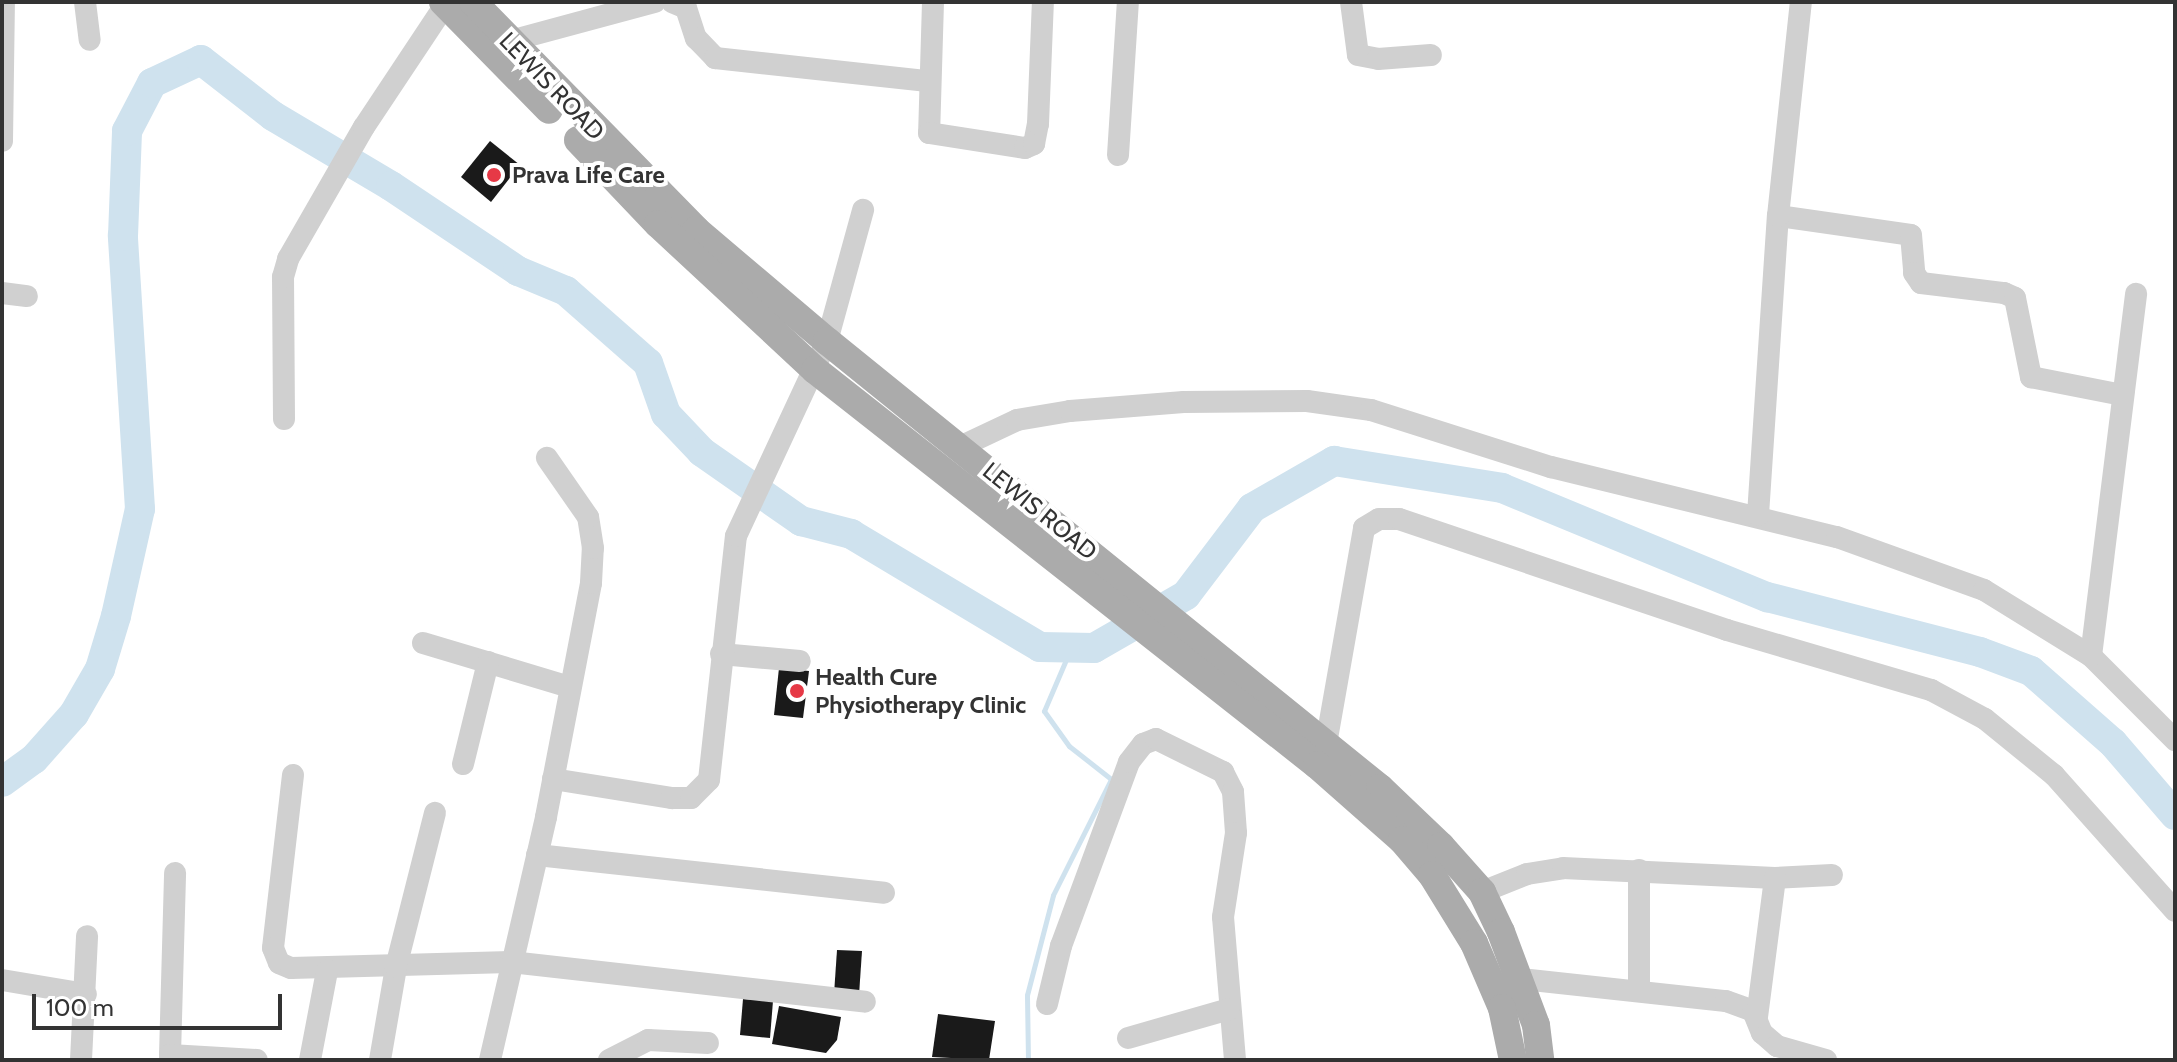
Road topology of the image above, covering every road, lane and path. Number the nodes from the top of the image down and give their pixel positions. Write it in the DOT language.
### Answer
graph roads {
  1 [pos="4,2"];
  2 [pos="85,2"];
  3 [pos="655,2"];
  4 [pos="672,2"];
  5 [pos="933,2"];
  6 [pos="1043,2"];
  7 [pos="1128,2"];
  8 [pos="1351,2"];
  9 [pos="1801,2"];
  10 [pos="454,3"];
  11 [pos="90,40"];
  12 [pos="510,41"];
  13 [pos="1431,55"];
  14 [pos="928,81"];
  15 [pos="2,141"];
  16 [pos="1118,155"];
  17 [pos="863,210"];
  18 [pos="1778,216"];
  19 [pos="2,293"];
  20 [pos="2136,294"];
  21 [pos="27,296"];
  22 [pos="827,341"];
  23 [pos="815,370"];
  24 [pos="2122,395"];
  25 [pos="284,419"];
  26 [pos="972,455"];
  27 [pos="547,458"];
  28 [pos="1758,515"];
  29 [pos="423,643"];
  30 [pos="721,654"];
  31 [pos="2091,656"];
  32 [pos="800,661"];
  33 [pos="488,662"];
  34 [pos="570,687"];
  35 [pos="1307,738"];
  36 [pos="2175,740"];
  37 [pos="463,764"];
  38 [pos="293,775"];
  39 [pos="553,779"];
  40 [pos="435,813"];
  41 [pos="537,855"];
  42 [pos="1639,870"];
  43 [pos="175,873"];
  44 [pos="1832,875"];
  45 [pos="1775,878"];
  46 [pos="1482,892"];
  47 [pos="884,893"];
  48 [pos="2175,911"];
  49 [pos="87,936"];
  50 [pos="1509,951"];
  51 [pos="1483,961"];
  52 [pos="511,962"];
  53 [pos="396,967"];
  54 [pos="327,971"];
  55 [pos="1522,979"];
  56 [pos="2,980"];
  57 [pos="1639,991"];
  58 [pos="86,994"];
  59 [pos="865,1002"];
  60 [pos="1047,1004"];
  61 [pos="1229,1009"];
  62 [pos="1757,1017"];
  63 [pos="1128,1038"];
  64 [pos="708,1043"];
  65 [pos="170,1058"];
  66 [pos="81,1060"];
  67 [pos="257,1060"];
  68 [pos="310,1060"];
  69 [pos="380,1060"];
  70 [pos="490,1060"];
  71 [pos="609,1060"];
  72 [pos="1235,1060"];
  73 [pos="1513,1060"];
  74 [pos="1540,1060"];
  75 [pos="1826,1060"];
  1 -- 15 [label="street"];
  2 -- 11 [label="street"];
  3 -- 12 [label="street"];
  4 -- 14 [label="street"];
  5 -- 14 [label="street"];
  6 -- 14 [label="street"];
  7 -- 16 [label="street"];
  8 -- 13 [label="street"];
  9 -- 18 [label="street"];
  10 -- 12 [label="main road, LEWIS ROAD"];
  10 -- 23 [label="main road, LEWIS ROAD"];
  10 -- 25 [label="street"];
  12 -- 22 [label="main road, LEWIS ROAD"];
  17 -- 22 [label="street"];
  18 -- 24 [label="street"];
  18 -- 28 [label="street"];
  19 -- 21 [label="street"];
  20 -- 24 [label="street"];
  22 -- 23 [label="street"];
  22 -- 26 [label="main road, LEWIS ROAD"];
  23 -- 30 [label="street"];
  23 -- 35 [label="main road, LEWIS ROAD"];
  24 -- 31 [label="street"];
  26 -- 28 [label="street"];
  26 -- 35 [label="main road, LEWIS ROAD"];
  27 -- 34 [label="street"];
  28 -- 31 [label="street"];
  29 -- 33 [label="street"];
  30 -- 32 [label="street"];
  30 -- 39 [label="street"];
  31 -- 36 [label="street"];
  33 -- 34 [label="street"];
  33 -- 37 [label="street"];
  34 -- 39 [label="street"];
  35 -- 46 [label="main road, LEWIS ROAD"];
  35 -- 48 [label="street"];
  35 -- 51 [label="main road, LEWIS ROAD"];
  38 -- 54 [label="street"];
  39 -- 41 [label="street"];
  40 -- 53 [label="street"];
  41 -- 47 [label="street"];
  41 -- 52 [label="street"];
  42 -- 45 [label="street"];
  42 -- 46 [label="street"];
  42 -- 57 [label="street"];
  43 -- 65 [label="street"];
  44 -- 45 [label="street"];
  45 -- 62 [label="street"];
  46 -- 50 [label="main road, LEWIS ROAD"];
  49 -- 58 [label="street"];
  50 -- 51 [label="main road"];
  50 -- 55 [label="main road, LEWIS ROAD"];
  51 -- 73 [label="main road, LEWIS ROAD"];
  52 -- 53 [label="street"];
  52 -- 59 [label="street"];
  52 -- 70 [label="street"];
  53 -- 54 [label="street"];
  53 -- 69 [label="street"];
  54 -- 68 [label="street"];
  55 -- 57 [label="street"];
  55 -- 74 [label="main road, LEWIS ROAD"];
  56 -- 58 [label="street"];
  57 -- 62 [label="street"];
  58 -- 66 [label="street"];
  60 -- 61 [label="street"];
  61 -- 63 [label="street"];
  61 -- 72 [label="street"];
  62 -- 75 [label="street"];
  64 -- 71 [label="street"];
  65 -- 67 [label="street"];
}
